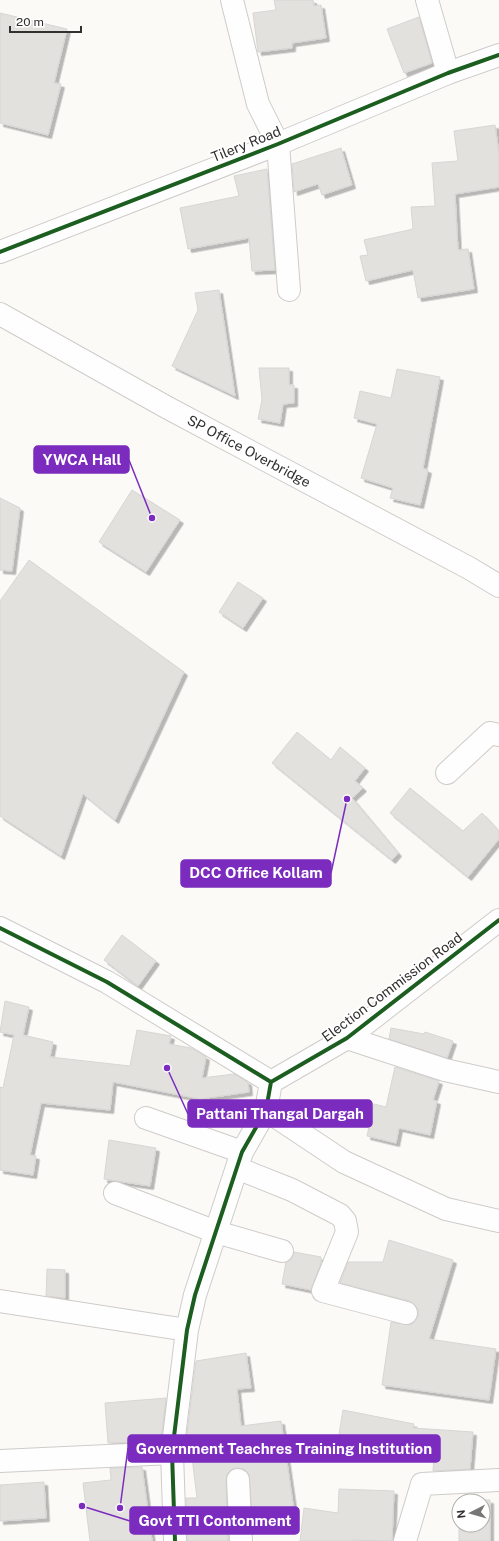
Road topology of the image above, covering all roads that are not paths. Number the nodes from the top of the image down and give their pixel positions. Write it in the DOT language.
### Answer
graph roads {
  1 [pos="232,0"];
  2 [pos="427,0"];
  3 [pos="499,55"];
  4 [pos="448,73"];
  5 [pos="278,144"];
  6 [pos="0,252"];
  7 [pos="289,290"];
  8 [pos="0,314"];
  9 [pos="499,586"];
  10 [pos="499,735"];
  11 [pos="447,773"];
  12 [pos="499,920"];
  13 [pos="0,928"];
  14 [pos="347,1038"];
  15 [pos="271,1082"];
  16 [pos="499,1082"];
  17 [pos="266,1110"];
  18 [pos="146,1118"];
  19 [pos="240,1160"];
  20 [pos="115,1193"];
  21 [pos="499,1221"];
  22 [pos="216,1232"];
  23 [pos="282,1251"];
  24 [pos="0,1301"];
  25 [pos="406,1313"];
  26 [pos="187,1330"];
  27 [pos="172,1453"];
  28 [pos="0,1461"];
  29 [pos="238,1480"];
  30 [pos="499,1480"];
  31 [pos="175,1541"];
  32 [pos="241,1541"];
  33 [pos="405,1541"];
  1 -- 5 [label="street"];
  2 -- 4 [label="street"];
  3 -- 4 [label="street, Tilery Road"];
  4 -- 5 [label="street, Tilery Road"];
  5 -- 6 [label="street, Tilery Road"];
  5 -- 7 [label="street"];
  8 -- 9 [label="street, SP Office Overbridge"];
  10 -- 11 [label="street"];
  12 -- 14 [label="street, Election Commission Road"];
  13 -- 15 [label="street"];
  14 -- 15 [label="street, Election Commission Road"];
  14 -- 16 [label="street"];
  15 -- 17 [label="street"];
  17 -- 19 [label="street"];
  17 -- 21 [label="street"];
  18 -- 19 [label="street"];
  19 -- 22 [label="street"];
  19 -- 25 [label="street"];
  20 -- 22 [label="street"];
  22 -- 23 [label="street"];
  22 -- 26 [label="street"];
  24 -- 26 [label="street"];
  26 -- 27 [label="street"];
  27 -- 28 [label="street"];
  27 -- 31 [label="street"];
  29 -- 32 [label="street"];
  30 -- 33 [label="street"];
}
